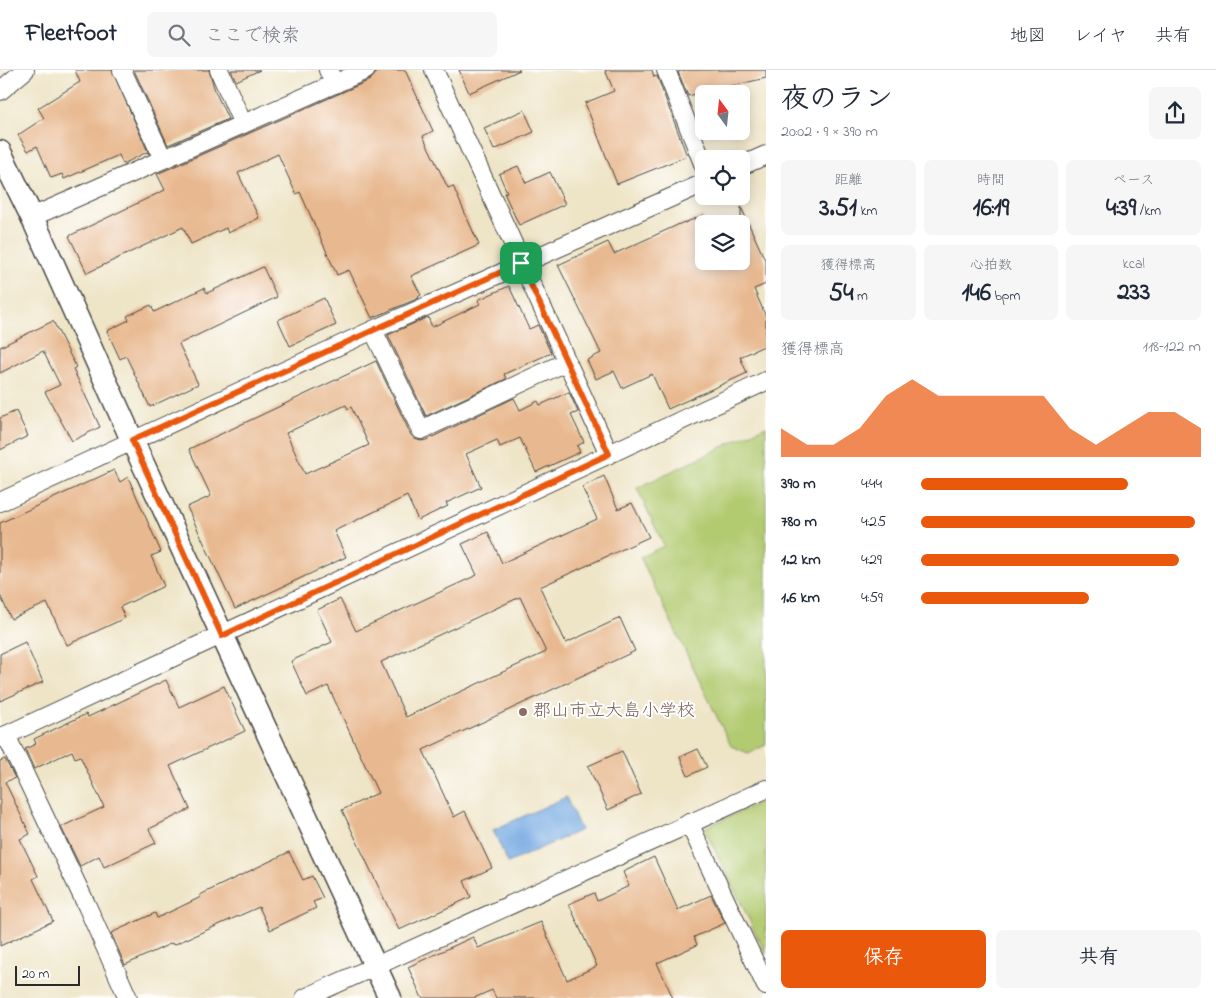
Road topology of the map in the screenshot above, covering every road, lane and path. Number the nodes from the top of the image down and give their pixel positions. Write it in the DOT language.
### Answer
graph roads {
  1 [pos="25,70"];
  2 [pos="122,70"];
  3 [pos="219,70"];
  4 [pos="366,70"];
  5 [pos="434,70"];
  6 [pos="666,70"];
  7 [pos="332,77"];
  8 [pos="0,90"];
  9 [pos="243,124"];
  10 [pos="698,150"];
  11 [pos="0,152"];
  12 [pos="766,155"];
  13 [pos="163,159"];
  14 [pos="750,162"];
  15 [pos="695,187"];
  16 [pos="32,217"];
  17 [pos="521,263"];
  18 [pos="373,330"];
  19 [pos="566,362"];
  20 [pos="766,381"];
  21 [pos="132,440"];
  22 [pos="609,454"];
  23 [pos="0,502"];
  24 [pos="222,636"];
  25 [pos="3,736"];
  26 [pos="766,789"];
  27 [pos="689,823"];
  28 [pos="375,967"];
  29 [pos="766,986"];
  30 [pos="128,998"];
  31 [pos="305,998"];
  32 [pos="390,998"];
  1 -- 8 [label="street"];
  2 -- 13 [label="street"];
  3 -- 9 [label="street"];
  4 -- 7 [label="street"];
  5 -- 17 [label="street"];
  6 -- 10 [label="street"];
  7 -- 9 [label="street"];
  9 -- 13 [label="street"];
  11 -- 16 [label="street"];
  12 -- 14 [label="street"];
  13 -- 16 [label="street"];
  15 -- 17 [label="street"];
  16 -- 21 [label="street"];
  17 -- 18 [label="street"];
  17 -- 19 [label="street"];
  18 -- 19 [label="street"];
  18 -- 21 [label="street"];
  19 -- 22 [label="street"];
  20 -- 22 [label="street"];
  21 -- 23 [label="street"];
  21 -- 24 [label="street"];
  22 -- 24 [label="street"];
  24 -- 25 [label="street"];
  24 -- 28 [label="street"];
  25 -- 30 [label="street"];
  26 -- 27 [label="street"];
  27 -- 28 [label="street"];
  27 -- 29 [label="street"];
  28 -- 31 [label="street"];
  28 -- 32 [label="street"];
}
